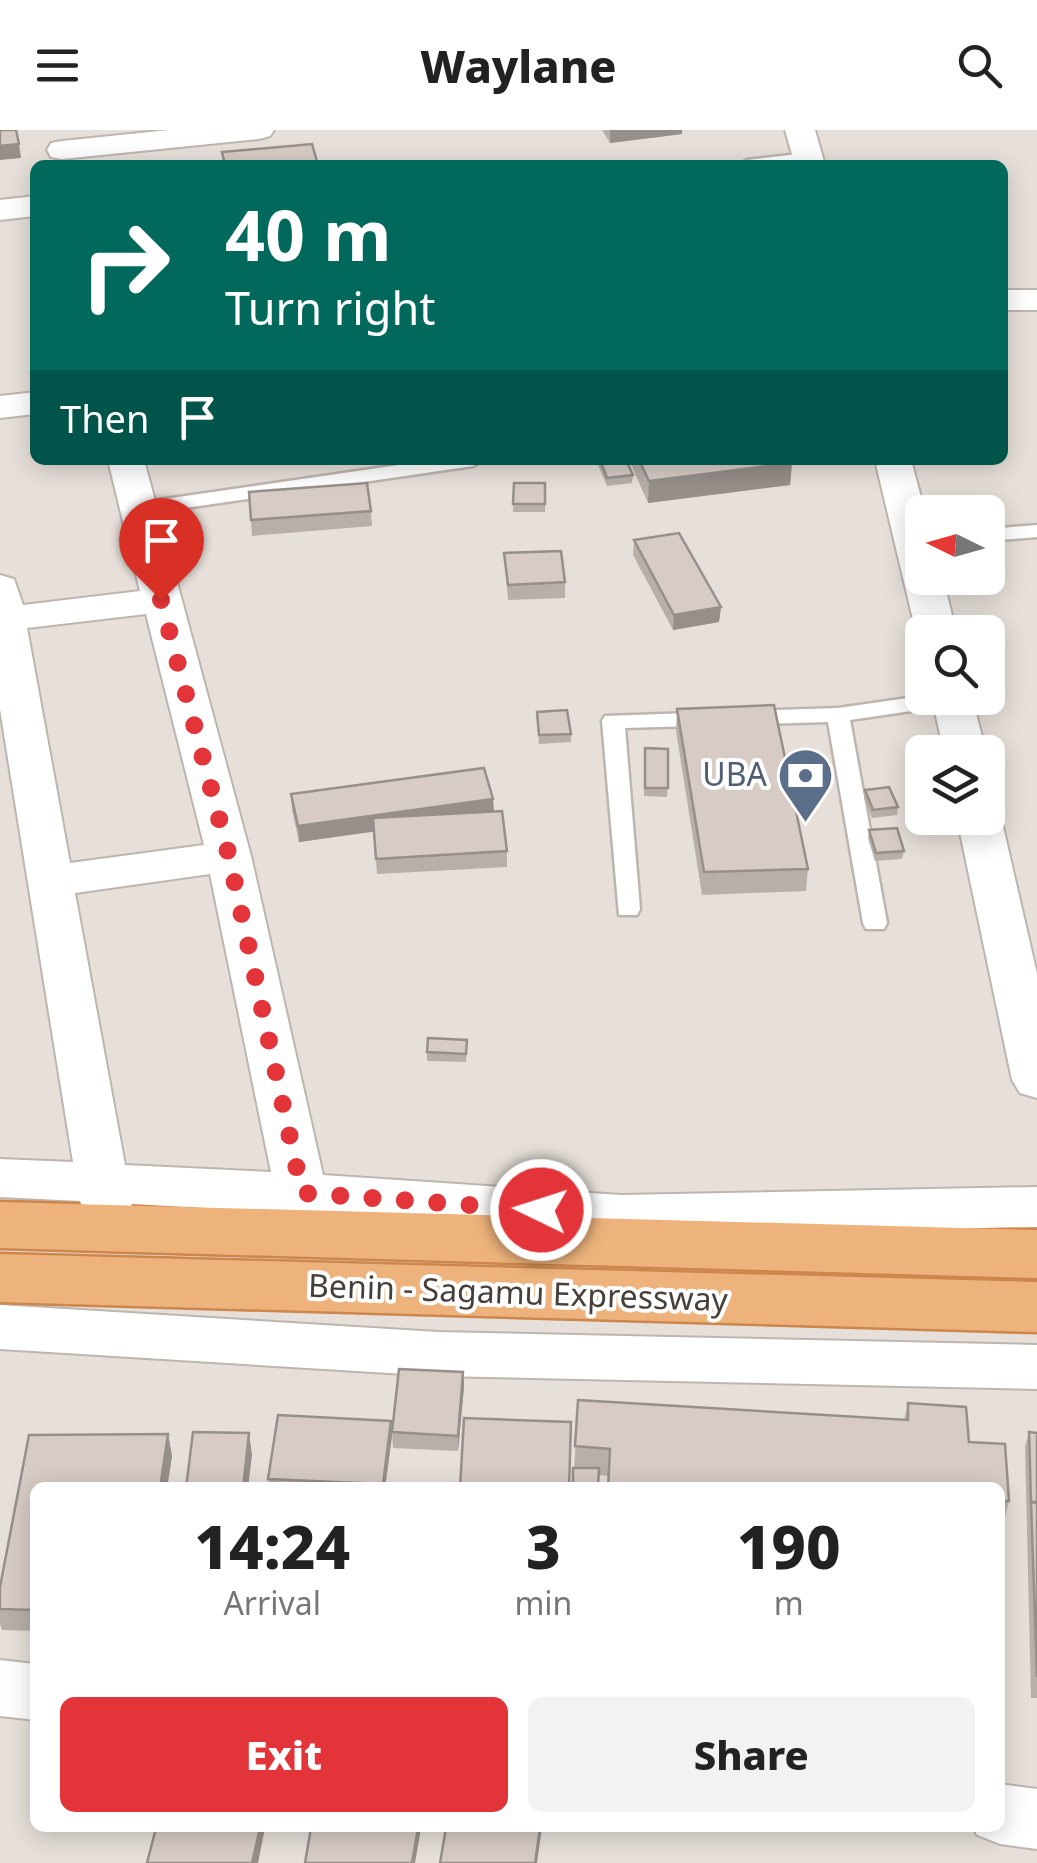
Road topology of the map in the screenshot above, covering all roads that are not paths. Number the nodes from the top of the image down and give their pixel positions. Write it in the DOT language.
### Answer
graph roads {
  1 [pos="259,130"];
  2 [pos="61,148"];
  3 [pos="805,151"];
  4 [pos="768,160"];
  5 [pos="30,207"];
  6 [pos="0,210"];
  7 [pos="1008,300"];
  8 [pos="1037,300"];
  9 [pos="30,404"];
  10 [pos="0,407"];
  11 [pos="127,465"];
  12 [pos="439,465"];
  13 [pos="895,465"];
  14 [pos="905,502"];
  15 [pos="137,509"];
  16 [pos="1037,532"];
  17 [pos="1005,535"];
  18 [pos="161,600"];
  19 [pos="3,603"];
  20 [pos="905,705"];
  21 [pos="838,715"];
  22 [pos="983,835"];
  23 [pos="229,856"];
  24 [pos="50,881"];
  25 [pos="628,909"];
  26 [pos="875,923"];
  27 [pos="1037,1080"];
  28 [pos="0,1178"];
  29 [pos="106,1205"];
  30 [pos="1037,1208"];
  31 [pos="306,1213"];
  32 [pos="0,1225"];
  33 [pos="1037,1254"];
  34 [pos="0,1278"];
  35 [pos="1037,1308"];
  36 [pos="0,1327"];
  37 [pos="1037,1366"];
  38 [pos="0,1688"];
  39 [pos="30,1691"];
  40 [pos="1005,1815"];
  41 [pos="1037,1819"];
  1 -- 2 [label="street"];
  3 -- 4 [label="lane"];
  5 -- 6 [label="street"];
  7 -- 8 [label="street"];
  9 -- 10 [label="street"];
  11 -- 15 [label="street"];
  12 -- 15 [label="lane"];
  13 -- 14 [label="street"];
  15 -- 18 [label="street"];
  16 -- 17 [label="lane"];
  18 -- 19 [label="street"];
  18 -- 23 [label="street"];
  19 -- 24 [label="street"];
  20 -- 21 [label="lane"];
  21 -- 25 [label="lane"];
  21 -- 26 [label="lane"];
  22 -- 27 [label="street"];
  23 -- 24 [label="street"];
  23 -- 31 [label="street"];
  24 -- 29 [label="street"];
  28 -- 29 [label="street"];
  29 -- 31 [label="highway"];
  29 -- 32 [label="highway"];
  30 -- 31 [label="street"];
  31 -- 33 [label="highway"];
  34 -- 35 [label="highway, Benin - Sagamu Expressway"];
  36 -- 37 [label="street"];
  38 -- 39 [label="street"];
  40 -- 41 [label="street"];
}
